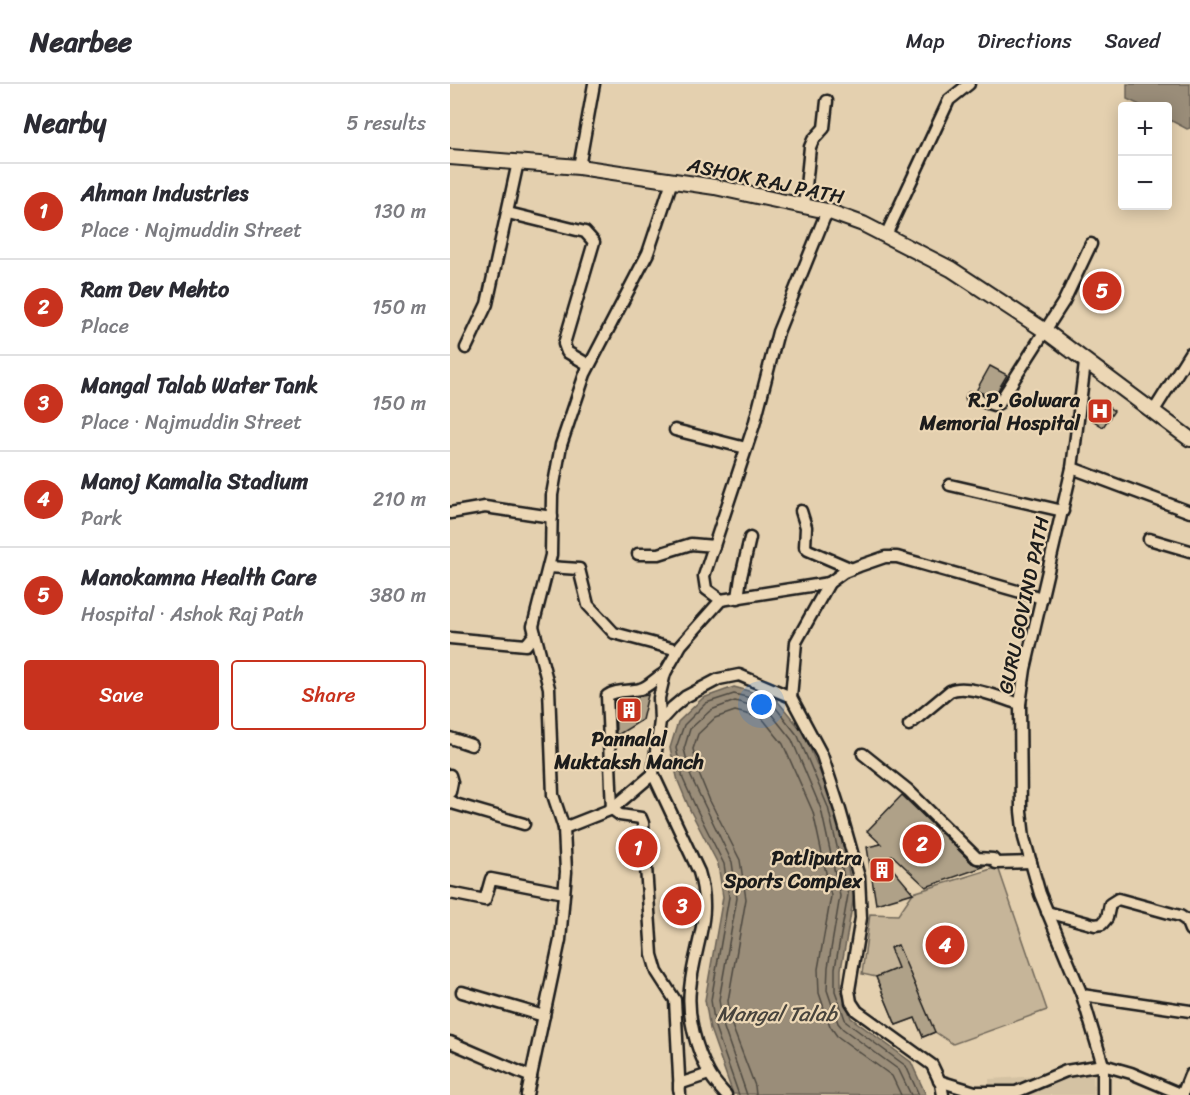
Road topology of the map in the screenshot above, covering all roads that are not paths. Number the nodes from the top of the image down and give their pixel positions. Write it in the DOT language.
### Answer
graph roads {
  1 [pos="594,84"];
  2 [pos="969,84"];
  3 [pos="827,101"];
  4 [pos="450,157"];
  5 [pos="518,162"];
  6 [pos="579,167"];
  7 [pos="672,181"];
  8 [pos="804,206"];
  9 [pos="827,211"];
  10 [pos="508,213"];
  11 [pos="886,236"];
  12 [pos="1091,244"];
  13 [pos="1044,330"];
  14 [pos="466,348"];
  15 [pos="1190,353"];
  16 [pos="1085,363"];
  17 [pos="589,365"];
  18 [pos="972,398"];
  19 [pos="1153,412"];
  20 [pos="675,430"];
  21 [pos="1190,439"];
  22 [pos="746,448"];
  23 [pos="1072,468"];
  24 [pos="950,485"];
  25 [pos="801,511"];
  26 [pos="1063,511"];
  27 [pos="1190,512"];
  28 [pos="450,513"];
  29 [pos="552,517"];
  30 [pos="750,538"];
  31 [pos="1149,539"];
  32 [pos="714,546"];
  33 [pos="1190,551"];
  34 [pos="638,554"];
  35 [pos="549,567"];
  36 [pos="852,569"];
  37 [pos="829,583"];
  38 [pos="1042,597"];
  39 [pos="738,598"];
  40 [pos="721,600"];
  41 [pos="535,634"];
  42 [pos="450,638"];
  43 [pos="678,650"];
  44 [pos="665,673"];
  45 [pos="791,697"];
  46 [pos="1020,704"];
  47 [pos="660,721"];
  48 [pos="909,725"];
  49 [pos="450,738"];
  50 [pos="471,745"];
  51 [pos="863,754"];
  52 [pos="653,774"];
  53 [pos="450,775"];
  54 [pos="450,792"];
  55 [pos="450,801"];
  56 [pos="612,809"];
  57 [pos="524,824"];
  58 [pos="564,828"];
  59 [pos="1031,862"];
  60 [pos="450,893"];
  61 [pos="564,893"];
  62 [pos="1047,912"];
  63 [pos="1189,924"];
  64 [pos="462,992"];
  65 [pos="1082,995"];
  66 [pos="1190,1011"];
  67 [pos="544,1016"];
  68 [pos="450,1042"];
  69 [pos="1102,1065"];
  70 [pos="709,1074"];
  71 [pos="1190,1075"];
  72 [pos="531,1077"];
  73 [pos="939,1080"];
  74 [pos="679,1091"];
  75 [pos="527,1095"];
  76 [pos="726,1095"];
  77 [pos="943,1095"];
  78 [pos="1103,1095"];
  79 [pos="1182,1095"];
  1 -- 6 [label="street"];
  2 -- 11 [label="street"];
  3 -- 8 [label="street"];
  4 -- 5 [label="main road, ASHOK RAJ PATH"];
  5 -- 6 [label="main road, ASHOK RAJ PATH"];
  5 -- 10 [label="street"];
  6 -- 7 [label="main road, ASHOK RAJ PATH"];
  7 -- 8 [label="main road, ASHOK RAJ PATH"];
  7 -- 17 [label="street"];
  8 -- 9 [label="main road, ASHOK RAJ PATH"];
  9 -- 11 [label="main road, ASHOK RAJ PATH"];
  9 -- 22 [label="street"];
  10 -- 14 [label="street"];
  10 -- 17 [label="street"];
  11 -- 13 [label="main road, ASHOK RAJ PATH"];
  12 -- 13 [label="street"];
  13 -- 16 [label="main road, ASHOK RAJ PATH"];
  13 -- 18 [label="street"];
  15 -- 19 [label="street"];
  16 -- 19 [label="main road, ASHOK RAJ PATH"];
  16 -- 23 [label="street, GURU GOVIND PATH"];
  17 -- 29 [label="street"];
  19 -- 21 [label="main road, ASHOK RAJ PATH"];
  20 -- 22 [label="street"];
  22 -- 32 [label="street"];
  23 -- 26 [label="street, GURU GOVIND PATH"];
  23 -- 27 [label="street"];
  24 -- 26 [label="street"];
  25 -- 36 [label="street"];
  26 -- 38 [label="street, GURU GOVIND PATH"];
  28 -- 29 [label="street"];
  29 -- 35 [label="street"];
  30 -- 39 [label="street"];
  31 -- 33 [label="street"];
  32 -- 34 [label="street"];
  32 -- 40 [label="street"];
  35 -- 41 [label="street"];
  35 -- 43 [label="street"];
  36 -- 37 [label="street"];
  36 -- 38 [label="street"];
  37 -- 39 [label="street"];
  37 -- 45 [label="street"];
  38 -- 46 [label="street, GURU GOVIND PATH"];
  39 -- 40 [label="street"];
  40 -- 43 [label="street"];
  41 -- 42 [label="street"];
  41 -- 58 [label="street"];
  43 -- 44 [label="street"];
  44 -- 47 [label="street"];
  44 -- 56 [label="street"];
  45 -- 47 [label="street"];
  45 -- 73 [label="street"];
  46 -- 48 [label="street"];
  46 -- 59 [label="street, GURU GOVIND PATH"];
  47 -- 52 [label="street"];
  49 -- 50 [label="street"];
  51 -- 59 [label="street"];
  52 -- 56 [label="street"];
  52 -- 70 [label="street"];
  53 -- 54 [label="street"];
  55 -- 57 [label="street"];
  56 -- 58 [label="street"];
  56 -- 74 [label="street"];
  58 -- 61 [label="street"];
  59 -- 62 [label="street, GURU GOVIND PATH"];
  60 -- 61 [label="street"];
  61 -- 67 [label="street"];
  62 -- 63 [label="street"];
  62 -- 65 [label="street, GURU GOVIND PATH"];
  64 -- 67 [label="street"];
  65 -- 66 [label="street"];
  65 -- 69 [label="street, GURU GOVIND PATH"];
  67 -- 72 [label="street"];
  68 -- 72 [label="street"];
  69 -- 73 [label="street"];
  69 -- 78 [label="street, GURU GOVIND PATH"];
  69 -- 79 [label="street"];
  70 -- 74 [label="street"];
  70 -- 76 [label="street"];
  71 -- 79 [label="street"];
  72 -- 75 [label="street"];
  73 -- 77 [label="street"];
}
